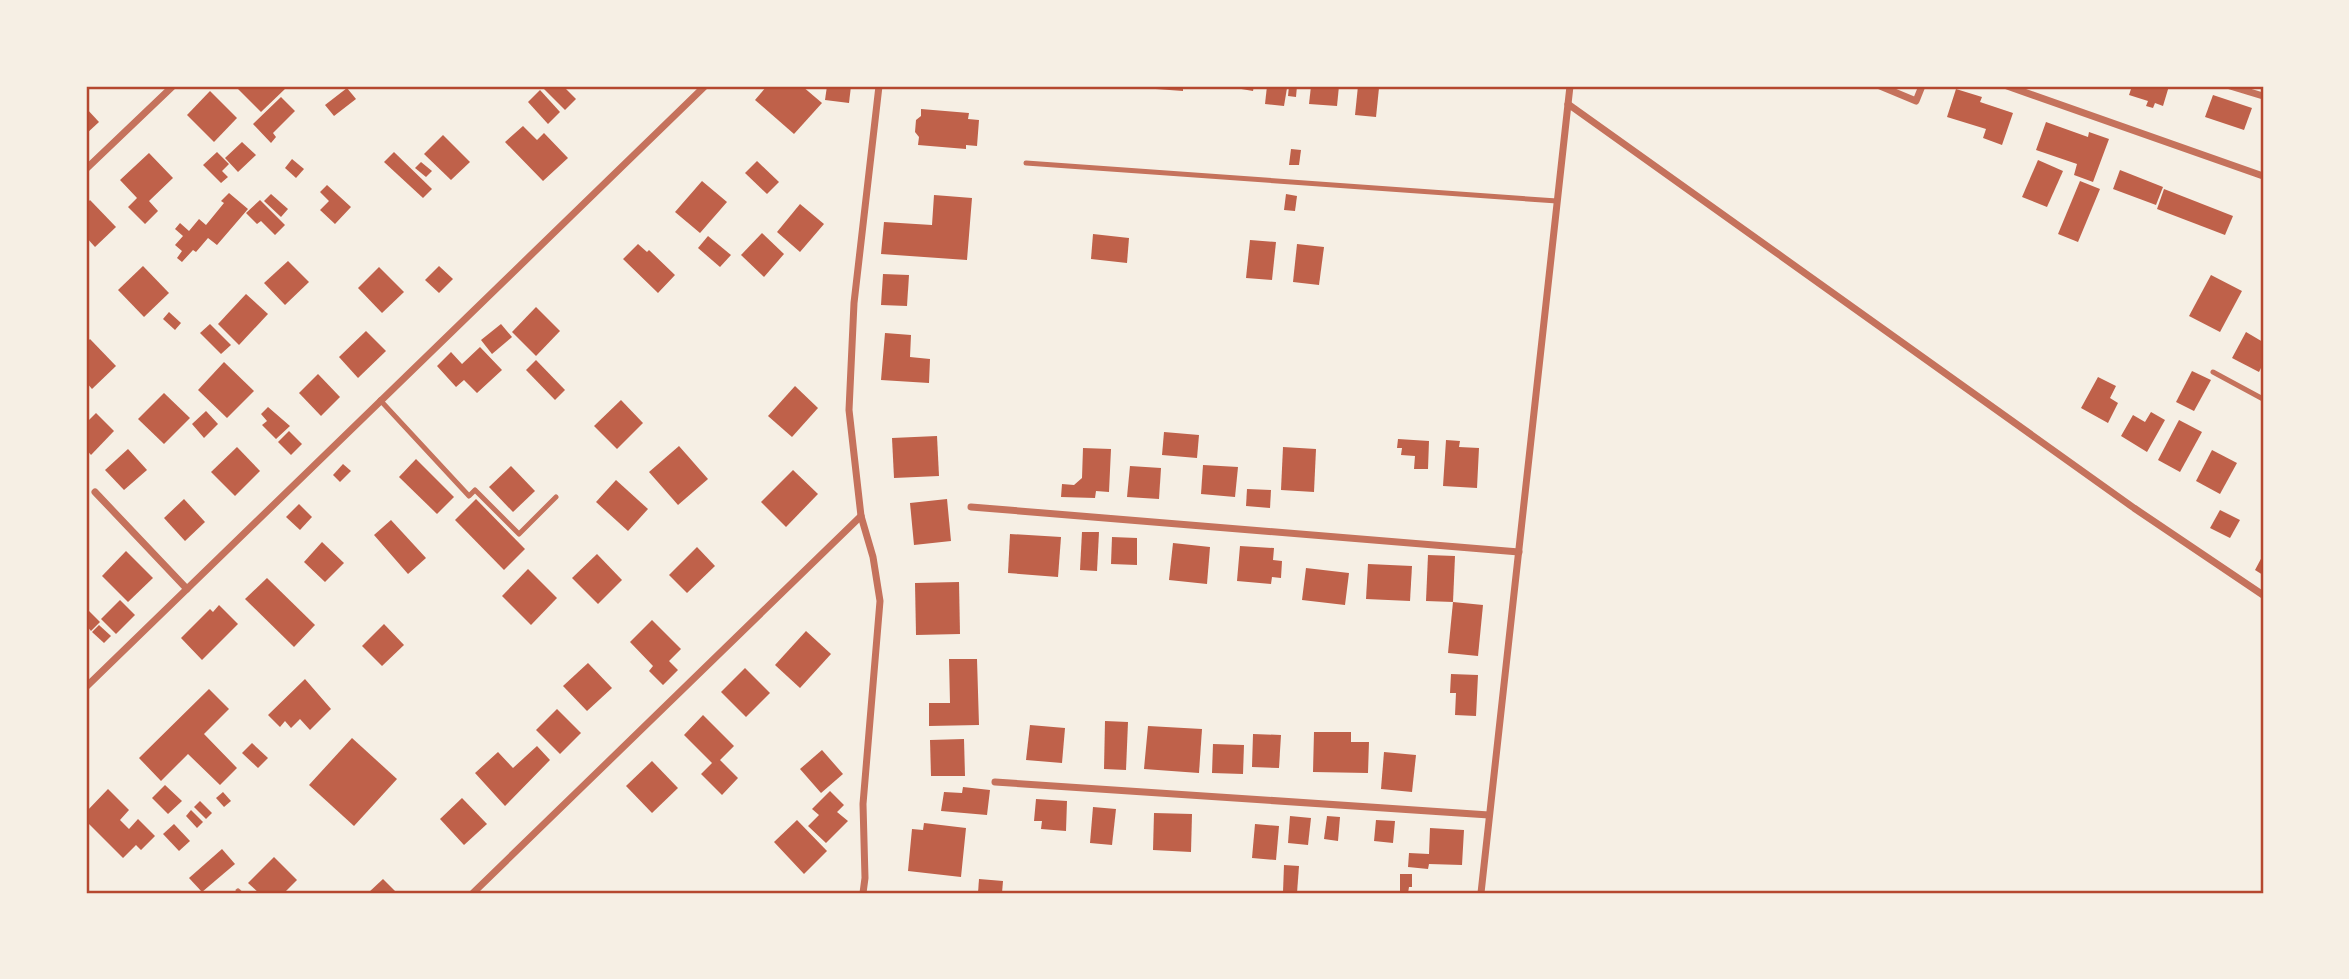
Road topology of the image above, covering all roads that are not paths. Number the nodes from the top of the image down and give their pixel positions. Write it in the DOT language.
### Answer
graph roads {
  1 [pos="173,86"];
  2 [pos="705,86"];
  3 [pos="880,86"];
  4 [pos="1570,86"];
  5 [pos="1880,86"];
  6 [pos="1922,86"];
  7 [pos="2007,86"];
  8 [pos="2230,86"];
  9 [pos="2263,96"];
  10 [pos="1568,104"];
  11 [pos="1026,163"];
  12 [pos="86,169"];
  13 [pos="2263,176"];
  14 [pos="1557,201"];
  15 [pos="2213,372"];
  16 [pos="2263,399"];
  17 [pos="380,400"];
  18 [pos="94,492"];
  19 [pos="556,497"];
  20 [pos="971,507"];
  21 [pos="861,516"];
  22 [pos="1518,552"];
  23 [pos="187,589"];
  24 [pos="2263,594"];
  25 [pos="86,687"];
  26 [pos="995,782"];
  27 [pos="1489,815"];
  28 [pos="473,893"];
  29 [pos="863,893"];
  30 [pos="1481,893"];
  1 -- 12 [label="street"];
  2 -- 17 [label="street"];
  3 -- 21 [label="street"];
  4 -- 10 [label="street"];
  5 -- 6 [label="street"];
  7 -- 13 [label="street"];
  8 -- 9 [label="street"];
  10 -- 14 [label="street"];
  10 -- 24 [label="street"];
  11 -- 14 [label="lane"];
  14 -- 22 [label="street"];
  15 -- 16 [label="lane"];
  17 -- 19 [label="lane"];
  17 -- 23 [label="street"];
  18 -- 23 [label="street"];
  20 -- 22 [label="street"];
  21 -- 28 [label="street"];
  21 -- 29 [label="street"];
  22 -- 27 [label="street"];
  23 -- 25 [label="street"];
  26 -- 27 [label="street"];
  27 -- 30 [label="street"];
}
